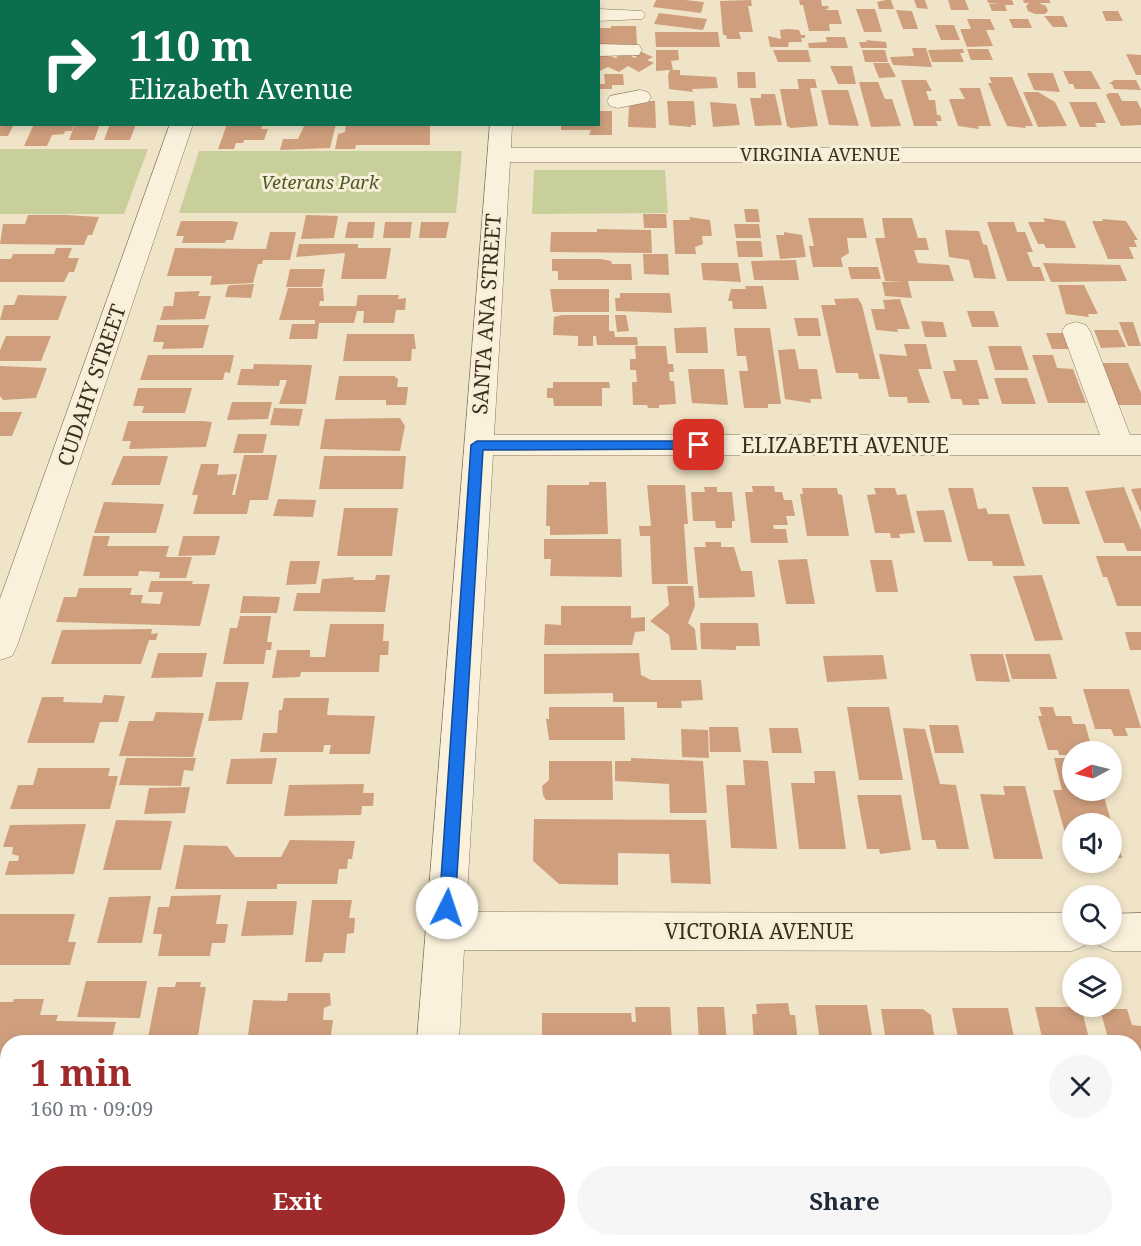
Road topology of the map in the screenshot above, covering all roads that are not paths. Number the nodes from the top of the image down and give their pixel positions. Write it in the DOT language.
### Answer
graph roads {
  1 [pos="600,15"];
  2 [pos="635,15"];
  3 [pos="600,50"];
  4 [pos="631,50"];
  5 [pos="640,97"];
  6 [pos="618,101"];
  7 [pos="181,126"];
  8 [pos="500,140"];
  9 [pos="1141,154"];
  10 [pos="1076,331"];
  11 [pos="477,445"];
  12 [pos="1130,445"];
  13 [pos="0,646"];
  14 [pos="445,931"];
  15 [pos="1062,932"];
  16 [pos="1122,932"];
  17 [pos="1141,932"];
  18 [pos="438,1035"];
  1 -- 2 [label="street"];
  3 -- 4 [label="street"];
  5 -- 6 [label="street"];
  7 -- 13 [label="street, CUDAHY STREET"];
  8 -- 9 [label="street, VIRGINIA AVENUE"];
  8 -- 11 [label="street, SANTA ANA STREET"];
  10 -- 12 [label="street"];
  11 -- 12 [label="street, ELIZABETH AVENUE"];
  11 -- 14 [label="street, SANTA ANA STREET"];
  14 -- 15 [label="street, VICTORIA AVENUE"];
  14 -- 18 [label="street, SANTA ANA STREET"];
  16 -- 17 [label="street"];
}
